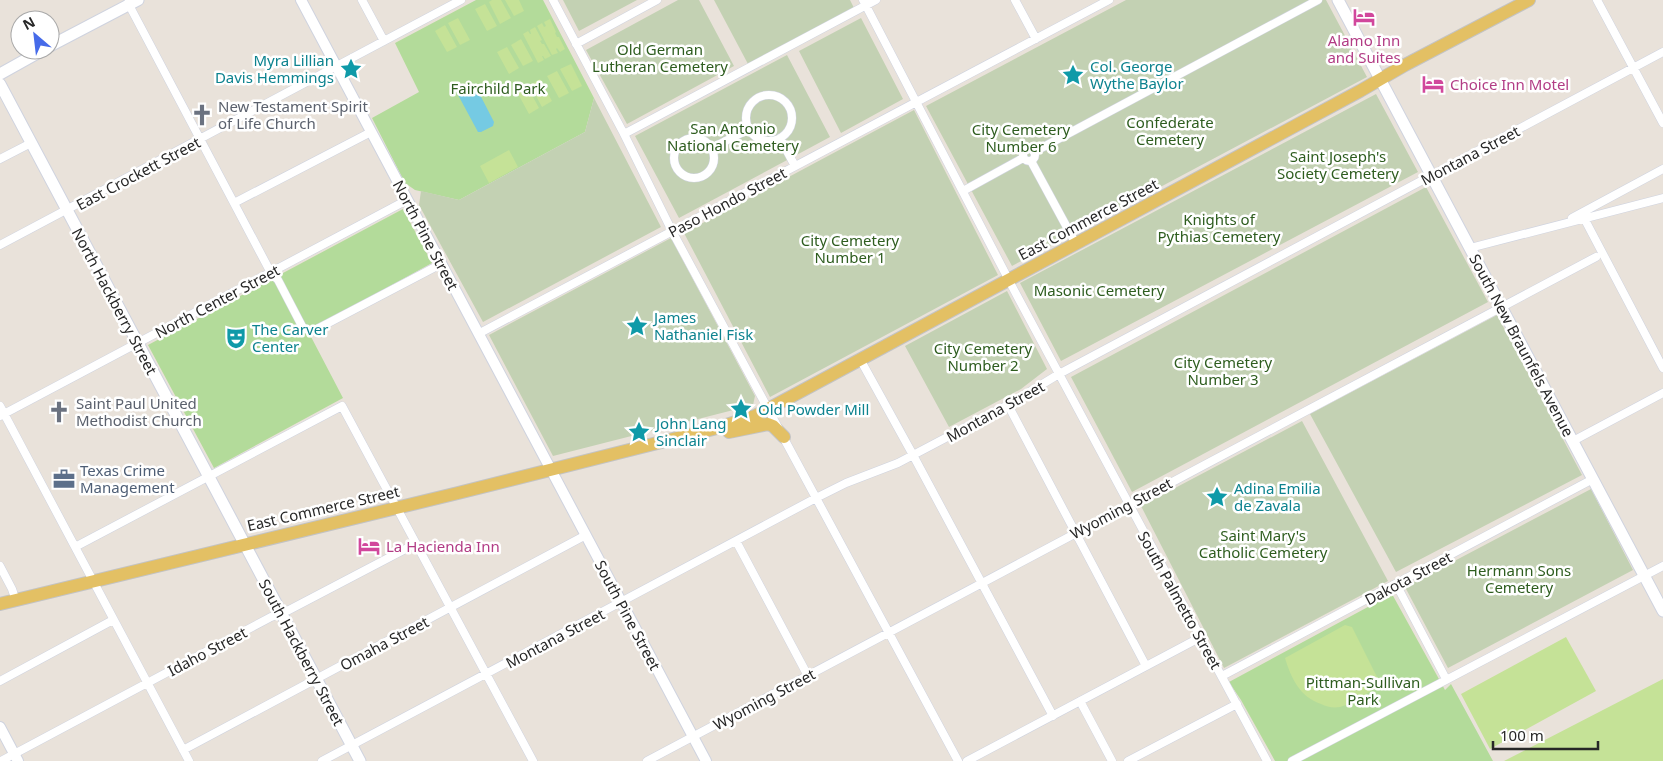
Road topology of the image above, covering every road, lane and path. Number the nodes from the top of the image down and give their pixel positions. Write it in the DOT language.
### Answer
graph roads {
  1 [pos="301,0"];
  2 [pos="362,0"];
  3 [pos="461,0"];
  4 [pos="553,0"];
  5 [pos="657,0"];
  6 [pos="876,0"];
  7 [pos="1015,0"];
  8 [pos="1110,0"];
  9 [pos="1318,0"];
  10 [pos="1338,0"];
  11 [pos="1529,0"];
  12 [pos="1596,0"];
  13 [pos="131,2"];
  14 [pos="864,3"];
  15 [pos="1036,40"];
  16 [pos="60,41"];
  17 [pos="384,41"];
  18 [pos="576,44"];
  19 [pos="1663,52"];
  20 [pos="25,60"];
  21 [pos="336,66"];
  22 [pos="1633,68"];
  23 [pos="0,74"];
  24 [pos="1380,80"];
  25 [pos="0,84"];
  26 [pos="916,102"];
  27 [pos="1663,123"];
  28 [pos="749,128"];
  29 [pos="371,132"];
  30 [pos="624,134"];
  31 [pos="780,138"];
  32 [pos="200,139"];
  33 [pos="31,142"];
  34 [pos="712,148"];
  35 [pos="1034,152"];
  36 [pos="1023,158"];
  37 [pos="0,159"];
  38 [pos="1032,161"];
  39 [pos="795,166"];
  40 [pos="1663,169"];
  41 [pos="1430,176"];
  42 [pos="963,191"];
  43 [pos="1663,198"];
  44 [pos="408,200"];
  45 [pos="234,204"];
  46 [pos="67,210"];
  47 [pos="1584,218"];
  48 [pos="1559,225"];
  49 [pos="672,231"];
  50 [pos="1076,244"];
  51 [pos="0,245"];
  52 [pos="1470,248"];
  53 [pos="1596,257"];
  54 [pos="441,264"];
  55 [pos="271,273"];
  56 [pos="1009,279"];
  57 [pos="1502,307"];
  58 [pos="478,334"];
  59 [pos="138,344"];
  60 [pos="860,359"];
  61 [pos="1663,368"];
  62 [pos="1059,374"];
  63 [pos="1663,393"];
  64 [pos="1008,405"];
  65 [pos="0,406"];
  66 [pos="769,408"];
  67 [pos="2,414"];
  68 [pos="784,436"];
  69 [pos="1573,441"];
  70 [pos="653,444"];
  71 [pos="913,455"];
  72 [pos="550,470"];
  73 [pos="208,476"];
  74 [pos="1593,479"];
  75 [pos="816,498"];
  76 [pos="1128,504"];
  77 [pos="396,508"];
  78 [pos="1075,533"];
  79 [pos="586,535"];
  80 [pos="736,541"];
  81 [pos="244,544"];
  82 [pos="415,544"];
  83 [pos="75,547"];
  84 [pos="0,566"];
  85 [pos="1663,566"];
  86 [pos="1644,576"];
  87 [pos="93,581"];
  88 [pos="982,582"];
  89 [pos="1396,584"];
  90 [pos="16,601"];
  91 [pos="622,602"];
  92 [pos="0,604"];
  93 [pos="450,607"];
  94 [pos="1663,611"];
  95 [pos="281,613"];
  96 [pos="113,620"];
  97 [pos="889,632"];
  98 [pos="1201,636"];
  99 [pos="1146,666"];
  100 [pos="487,674"];
  101 [pos="808,676"];
  102 [pos="1222,676"];
  103 [pos="317,679"];
  104 [pos="1446,679"];
  105 [pos="0,680"];
  106 [pos="147,683"];
  107 [pos="1080,701"];
  108 [pos="1237,704"];
  109 [pos="1052,716"];
  110 [pos="0,727"];
  111 [pos="693,737"];
  112 [pos="352,745"];
  113 [pos="183,750"];
  114 [pos="16,757"];
  115 [pos="1,761"];
  116 [pos="189,761"];
  117 [pos="322,761"];
  118 [pos="360,761"];
  119 [pos="533,761"];
  120 [pos="647,761"];
  121 [pos="706,761"];
  122 [pos="958,761"];
  123 [pos="967,761"];
  124 [pos="1112,761"];
  125 [pos="1128,761"];
  126 [pos="1267,761"];
  127 [pos="1292,761"];
  1 -- 21 [label="street, North Pine Street"];
  2 -- 17 [label="street"];
  3 -- 17 [label="street, East Crockett Street"];
  4 -- 18 [label="street"];
  5 -- 18 [label="street"];
  6 -- 14 [label="street"];
  7 -- 15 [label="street"];
  8 -- 15 [label="street, Paso Hondo Street"];
  9 -- 35 [label="street"];
  10 -- 24 [label="main road, South New Braunfels Avenue"];
  11 -- 24 [label="main road, East Commerce Street"];
  12 -- 22 [label="street"];
  13 -- 16 [label="main road"];
  13 -- 32 [label="street"];
  14 -- 26 [label="street, South Palmetto Street"];
  14 -- 30 [label="street"];
  15 -- 26 [label="street, Paso Hondo Street"];
  17 -- 21 [label="street, East Crockett Street"];
  18 -- 30 [label="street"];
  19 -- 22 [label="street, Montana Street"];
  20 -- 23 [label="main road"];
  21 -- 29 [label="street, North Pine Street"];
  21 -- 32 [label="street, East Crockett Street"];
  22 -- 27 [label="street"];
  22 -- 41 [label="street, Montana Street"];
  24 -- 41 [label="main road, South New Braunfels Avenue"];
  24 -- 50 [label="main road, East Commerce Street"];
  25 -- 33 [label="main road, North Hackberry Street"];
  26 -- 39 [label="street, Paso Hondo Street"];
  26 -- 42 [label="street, South Palmetto Street"];
  28 -- 31 [label="street"];
  28 -- 31 [label="street"];
  28 -- 34 [label="street"];
  29 -- 44 [label="street, North Pine Street"];
  29 -- 45 [label="street"];
  30 -- 49 [label="street"];
  31 -- 39 [label="street"];
  32 -- 45 [label="street"];
  32 -- 46 [label="street, East Crockett Street"];
  33 -- 37 [label="street"];
  33 -- 46 [label="main road, North Hackberry Street"];
  34 -- 34 [label="street"];
  35 -- 36 [label="street"];
  35 -- 38 [label="street"];
  36 -- 38 [label="street"];
  36 -- 42 [label="street"];
  38 -- 50 [label="street"];
  39 -- 49 [label="street, Paso Hondo Street"];
  40 -- 48 [label="street"];
  41 -- 52 [label="main road, South New Braunfels Avenue"];
  41 -- 62 [label="street, Montana Street"];
  42 -- 56 [label="street, South Palmetto Street"];
  43 -- 47 [label="street"];
  44 -- 54 [label="street, North Pine Street"];
  44 -- 55 [label="street, North Center Street"];
  45 -- 55 [label="street"];
  46 -- 51 [label="street, East Crockett Street"];
  46 -- 59 [label="main road, North Hackberry Street"];
  47 -- 48 [label="street"];
  47 -- 61 [label="street"];
  48 -- 52 [label="street"];
  49 -- 58 [label="street, Paso Hondo Street"];
  49 -- 66 [label="street"];
  50 -- 56 [label="main road, East Commerce Street"];
  52 -- 57 [label="main road, South New Braunfels Avenue"];
  53 -- 57 [label="street, Wyoming Street"];
  54 -- 55 [label="street"];
  54 -- 58 [label="street, North Pine Street"];
  55 -- 59 [label="street, North Center Street"];
  56 -- 60 [label="main road, East Commerce Street"];
  56 -- 62 [label="street, South Palmetto Street"];
  57 -- 69 [label="main road, South New Braunfels Avenue"];
  57 -- 76 [label="street, Wyoming Street"];
  58 -- 72 [label="street, North Pine Street"];
  59 -- 67 [label="street, North Center Street"];
  59 -- 73 [label="main road, North Hackberry Street"];
  60 -- 66 [label="main road, East Commerce Street"];
  60 -- 71 [label="street"];
  62 -- 64 [label="street, Montana Street"];
  62 -- 76 [label="street, South Palmetto Street"];
  63 -- 69 [label="street"];
  64 -- 71 [label="street, Montana Street"];
  64 -- 78 [label="street"];
  65 -- 67 [label="street"];
  66 -- 68 [label="street"];
  66 -- 70 [label="main road, East Commerce Street"];
  67 -- 83 [label="street"];
  68 -- 70 [label="main road, East Commerce Street"];
  68 -- 75 [label="street"];
  69 -- 74 [label="main road, South New Braunfels Avenue"];
  70 -- 72 [label="main road, East Commerce Street"];
  71 -- 75 [label="street, Montana Street"];
  71 -- 88 [label="street"];
  72 -- 77 [label="main road, East Commerce Street"];
  72 -- 79 [label="street, South Pine Street"];
  73 -- 77 [label="street"];
  73 -- 81 [label="main road, North Hackberry Street"];
  73 -- 83 [label="street"];
  74 -- 86 [label="main road, South New Braunfels Avenue"];
  74 -- 89 [label="street, Dakota Street"];
  75 -- 80 [label="street, Montana Street"];
  75 -- 97 [label="street"];
  76 -- 78 [label="street, Wyoming Street"];
  76 -- 98 [label="street, South Palmetto Street"];
  77 -- 81 [label="main road, East Commerce Street"];
  77 -- 82 [label="street"];
  78 -- 88 [label="street, Wyoming Street"];
  78 -- 99 [label="street"];
  79 -- 91 [label="street, South Pine Street"];
  79 -- 93 [label="street, Omaha Street"];
  80 -- 91 [label="street, Montana Street"];
  80 -- 101 [label="street"];
  81 -- 87 [label="main road, East Commerce Street"];
  81 -- 95 [label="main road, South Hackberry Street"];
  82 -- 93 [label="street"];
  82 -- 95 [label="street, Idaho Street"];
  83 -- 87 [label="street"];
  84 -- 90 [label="street"];
  85 -- 86 [label="street"];
  86 -- 94 [label="main road, South New Braunfels Avenue"];
  86 -- 104 [label="street"];
  87 -- 90 [label="main road, East Commerce Street"];
  87 -- 96 [label="street"];
  88 -- 97 [label="street, Wyoming Street"];
  88 -- 109 [label="street"];
  89 -- 102 [label="street, Dakota Street"];
  89 -- 104 [label="street"];
  90 -- 92 [label="main road, East Commerce Street"];
  91 -- 100 [label="street, Montana Street"];
  91 -- 111 [label="street, South Pine Street"];
  93 -- 100 [label="street"];
  93 -- 103 [label="street, Omaha Street"];
  95 -- 103 [label="main road, South Hackberry Street"];
  95 -- 106 [label="street, Idaho Street"];
  96 -- 105 [label="street"];
  96 -- 106 [label="street"];
  97 -- 101 [label="street, Wyoming Street"];
  97 -- 122 [label="street"];
  98 -- 99 [label="street"];
  98 -- 102 [label="street, South Palmetto Street"];
  99 -- 107 [label="street"];
  100 -- 112 [label="street, Montana Street"];
  100 -- 119 [label="street"];
  101 -- 111 [label="street, Wyoming Street"];
  102 -- 108 [label="street, South Palmetto Street"];
  103 -- 112 [label="main road, South Hackberry Street"];
  103 -- 113 [label="street, Omaha Street"];
  104 -- 127 [label="street"];
  106 -- 113 [label="street"];
  106 -- 114 [label="street, Idaho Street"];
  107 -- 109 [label="street"];
  107 -- 124 [label="street"];
  108 -- 125 [label="street"];
  108 -- 126 [label="street, South Palmetto Street"];
  109 -- 123 [label="street"];
  110 -- 114 [label="street"];
  111 -- 120 [label="street, Wyoming Street"];
  111 -- 121 [label="street, South Pine Street"];
  112 -- 117 [label="street, Montana Street"];
  112 -- 118 [label="main road, South Hackberry Street"];
  113 -- 116 [label="street"];
  114 -- 115 [label="street, Idaho Street"];
}
